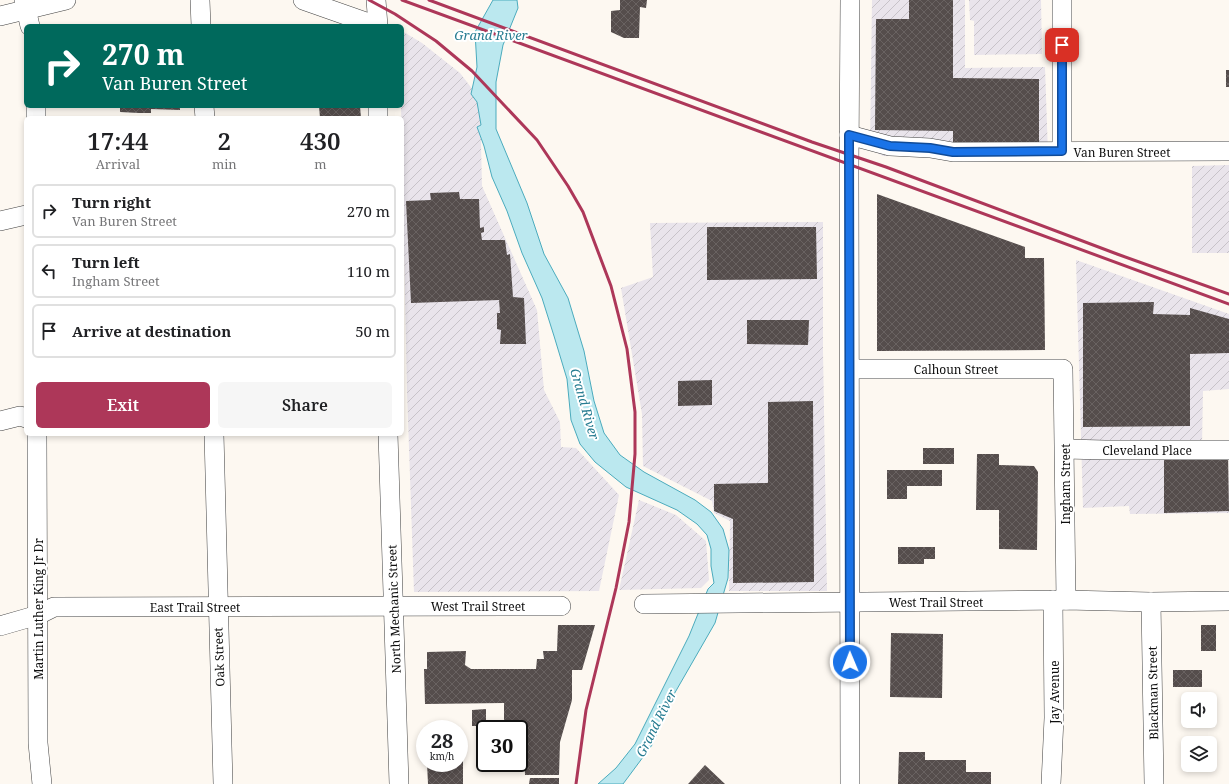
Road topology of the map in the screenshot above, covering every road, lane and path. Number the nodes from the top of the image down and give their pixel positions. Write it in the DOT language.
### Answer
graph roads {
  1 [pos="66,0"];
  2 [pos="200,0"];
  3 [pos="304,0"];
  4 [pos="376,0"];
  5 [pos="850,0"];
  6 [pos="1062,0"];
  7 [pos="27,12"];
  8 [pos="0,16"];
  9 [pos="201,24"];
  10 [pos="371,24"];
  11 [pos="377,24"];
  12 [pos="849,135"];
  13 [pos="1062,151"];
  14 [pos="1229,151"];
  15 [pos="24,215"];
  16 [pos="0,221"];
  17 [pos="1063,369"];
  18 [pos="850,370"];
  19 [pos="24,417"];
  20 [pos="0,421"];
  21 [pos="37,436"];
  22 [pos="214,436"];
  23 [pos="388,436"];
  24 [pos="1065,449"];
  25 [pos="1229,450"];
  26 [pos="1059,600"];
  27 [pos="1229,601"];
  28 [pos="849,602"];
  29 [pos="1151,602"];
  30 [pos="644,604"];
  31 [pos="218,606"];
  32 [pos="394,606"];
  33 [pos="561,606"];
  34 [pos="38,615"];
  35 [pos="0,626"];
  36 [pos="42,784"];
  37 [pos="223,784"];
  38 [pos="399,784"];
  39 [pos="850,784"];
  40 [pos="1051,784"];
  41 [pos="1154,784"];
  1 -- 7 [label="street"];
  2 -- 9 [label="street"];
  3 -- 10 [label="street"];
  4 -- 11 [label="street"];
  5 -- 12 [label="street"];
  6 -- 13 [label="street"];
  7 -- 8 [label="street"];
  12 -- 13 [label="street, Van Buren Street"];
  12 -- 18 [label="street"];
  13 -- 14 [label="street, Van Buren Street"];
  15 -- 16 [label="street"];
  17 -- 18 [label="street, Calhoun Street"];
  17 -- 24 [label="street, Ingham Street"];
  18 -- 28 [label="street"];
  19 -- 20 [label="street"];
  21 -- 34 [label="street, Martin Luther King Jr Dr"];
  22 -- 31 [label="street, Oak Street"];
  23 -- 32 [label="street, North Mechanic Street"];
  24 -- 25 [label="street, Cleveland Place"];
  24 -- 26 [label="street, Ingham Street"];
  26 -- 28 [label="street, West Trail Street"];
  26 -- 29 [label="street, West Trail Street"];
  26 -- 40 [label="street, Jay Avenue"];
  27 -- 29 [label="street, West Trail Street"];
  28 -- 30 [label="street, West Trail Street"];
  28 -- 39 [label="street"];
  29 -- 41 [label="street, Blackman Street"];
  31 -- 32 [label="street, East Trail Street"];
  31 -- 34 [label="street, East Trail Street"];
  31 -- 37 [label="street, Oak Street"];
  32 -- 33 [label="street, West Trail Street"];
  32 -- 38 [label="street, North Mechanic Street"];
  34 -- 35 [label="street, East Trail Street"];
  34 -- 36 [label="street, Martin Luther King Jr Dr"];
}
